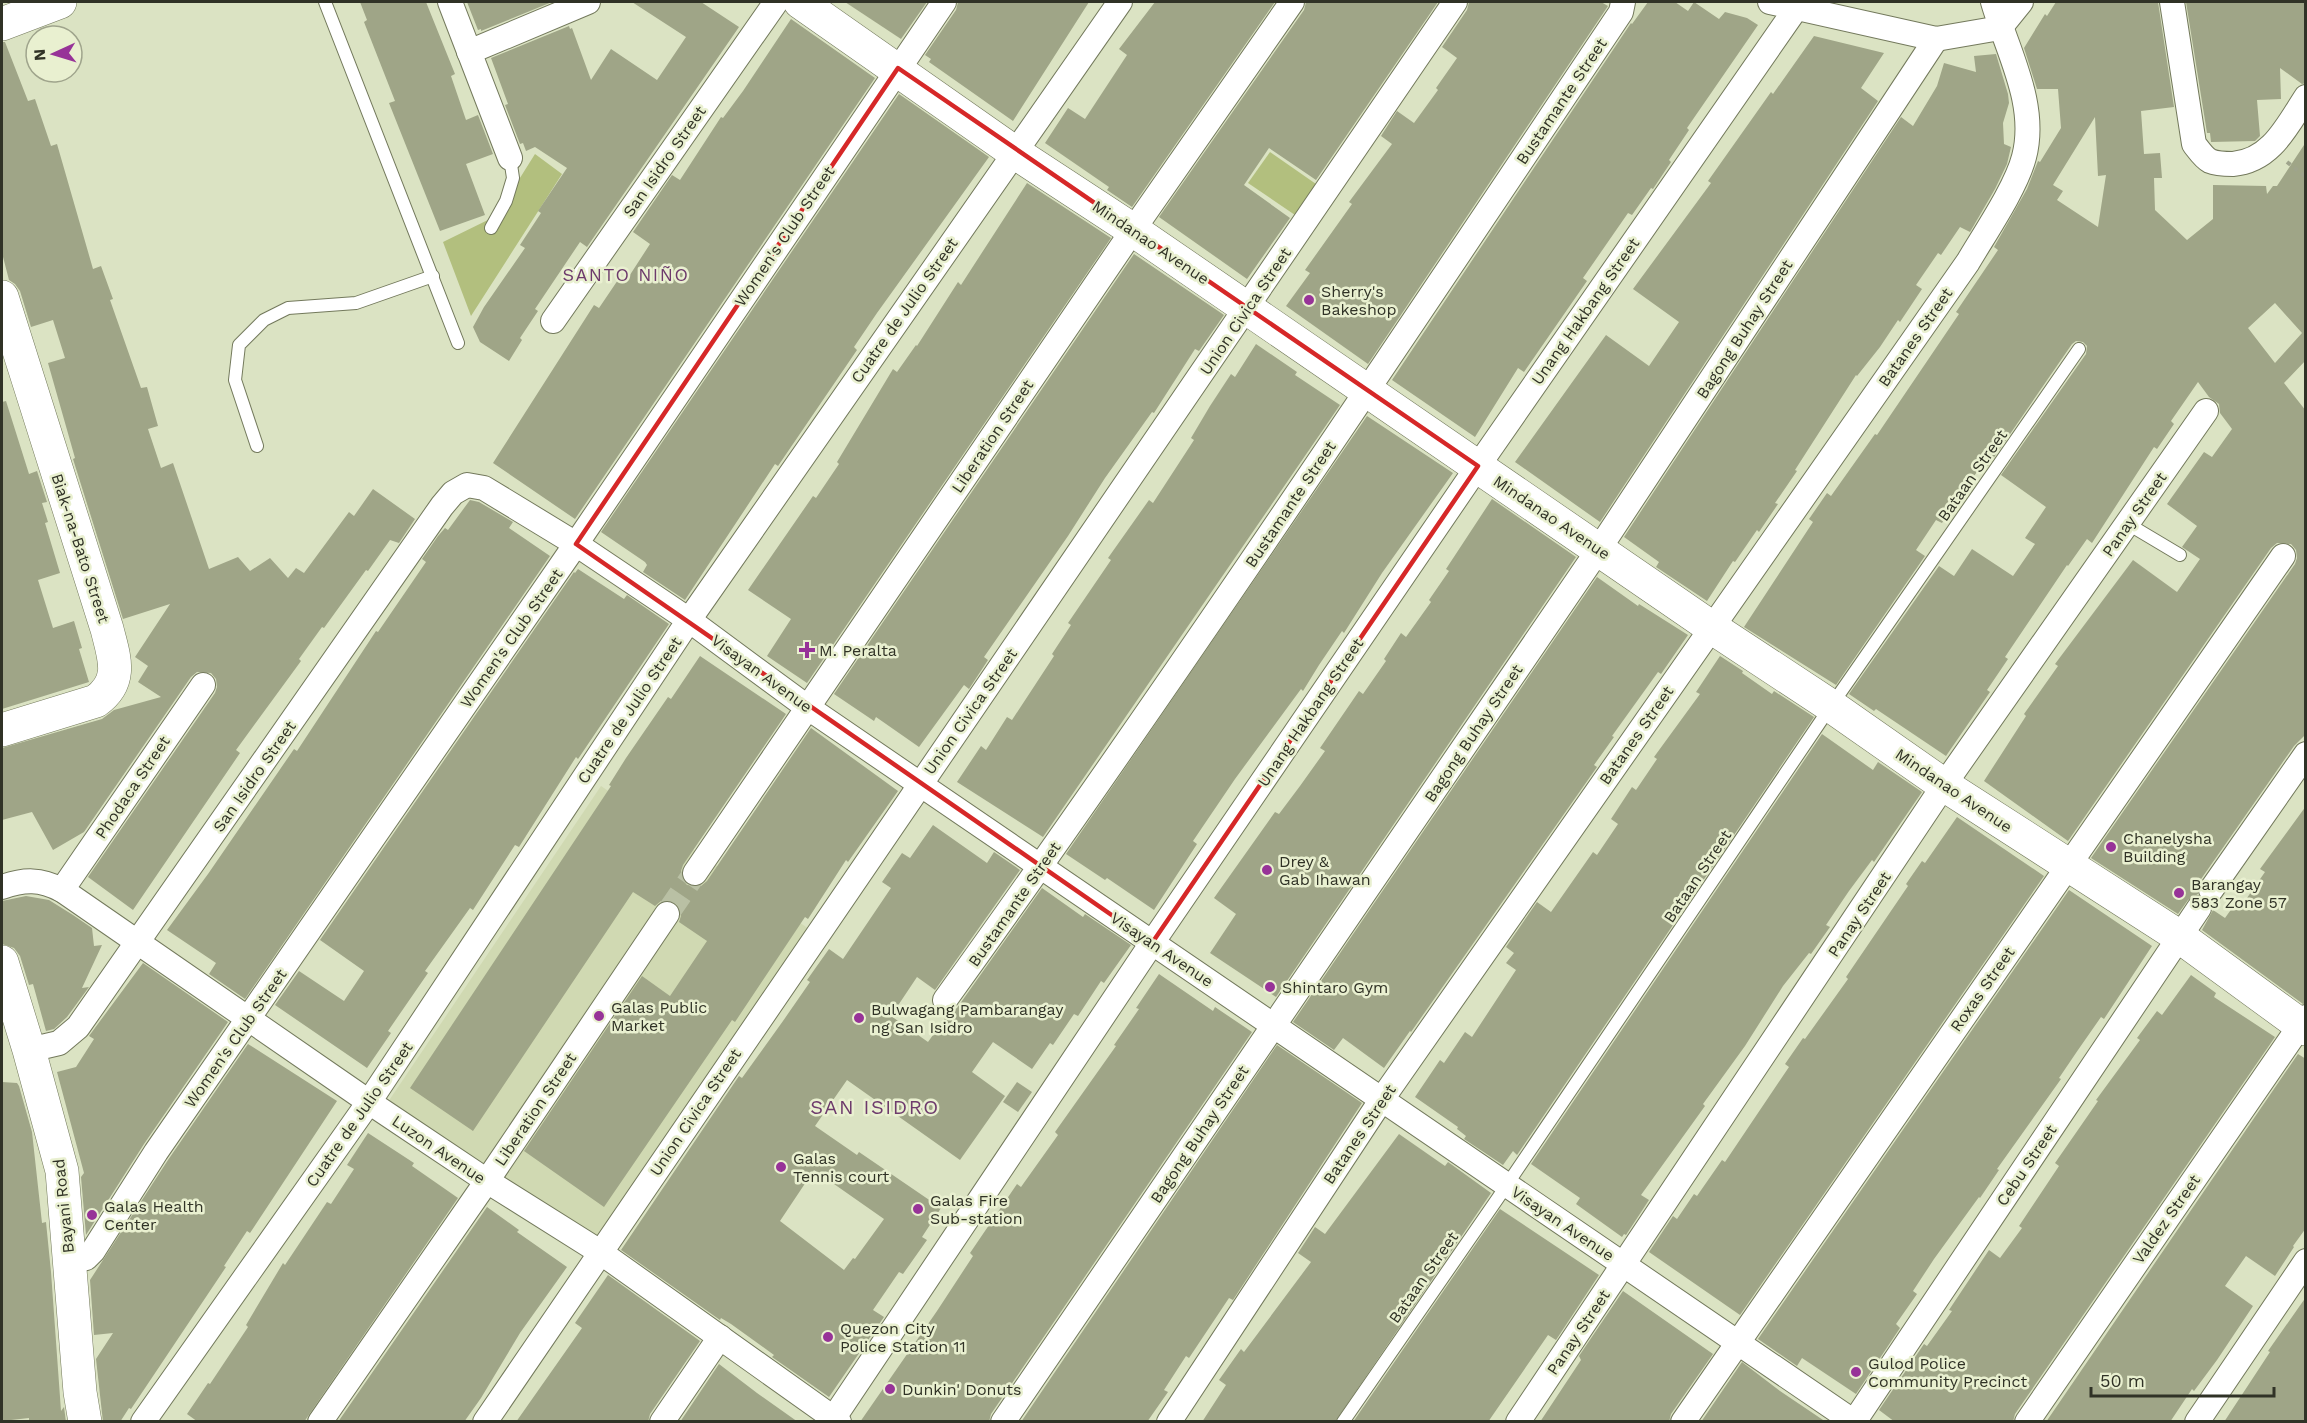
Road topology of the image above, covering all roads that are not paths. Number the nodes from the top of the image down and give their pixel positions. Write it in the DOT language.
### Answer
graph roads {
  1 [pos="60,2"];
  2 [pos="325,2"];
  3 [pos="450,2"];
  4 [pos="588,2"];
  5 [pos="776,2"];
  6 [pos="800,2"];
  7 [pos="944,2"];
  8 [pos="1120,2"];
  9 [pos="1292,2"];
  10 [pos="1455,2"];
  11 [pos="1623,2"];
  12 [pos="1770,2"];
  13 [pos="1993,2"];
  14 [pos="2021,2"];
  15 [pos="2172,2"];
  16 [pos="1797,4"];
  17 [pos="2,24"];
  18 [pos="2000,28"];
  19 [pos="1936,39"];
  20 [pos="470,52"];
  21 [pos="898,68"];
  22 [pos="2306,97"];
  23 [pos="1014,152"];
  24 [pos="510,158"];
  25 [pos="492,228"];
  26 [pos="1133,230"];
  27 [pos="433,276"];
  28 [pos="2,297"];
  29 [pos="1248,308"];
  30 [pos="553,321"];
  31 [pos="458,343"];
  32 [pos="2079,350"];
  33 [pos="1368,390"];
  34 [pos="2206,411"];
  35 [pos="256,446"];
  36 [pos="1478,466"];
  37 [pos="467,485"];
  38 [pos="2128,524"];
  39 [pos="576,544"];
  40 [pos="1599,549"];
  41 [pos="2180,555"];
  42 [pos="2283,556"];
  43 [pos="689,620"];
  44 [pos="1711,627"];
  45 [pos="202,685"];
  46 [pos="1831,706"];
  47 [pos="807,707"];
  48 [pos="2,730"];
  49 [pos="2306,754"];
  50 [pos="920,784"];
  51 [pos="1944,785"];
  52 [pos="2068,865"];
  53 [pos="1041,867"];
  54 [pos="695,873"];
  55 [pos="2,887"];
  56 [pos="62,890"];
  57 [pos="667,914"];
  58 [pos="2180,937"];
  59 [pos="138,942"];
  60 [pos="1152,943"];
  61 [pos="2,962"];
  62 [pos="945,1000"];
  63 [pos="9,1014"];
  64 [pos="249,1017"];
  65 [pos="2304,1024"];
  66 [pos="1274,1025"];
  67 [pos="29,1050"];
  68 [pos="1382,1099"];
  69 [pos="369,1102"];
  70 [pos="487,1181"];
  71 [pos="1507,1185"];
  72 [pos="600,1252"];
  73 [pos="2306,1261"];
  74 [pos="69,1262"];
  75 [pos="1623,1264"];
  76 [pos="720,1337"];
  77 [pos="1736,1341"];
  78 [pos="834,1420"];
  79 [pos="85,1422"];
  80 [pos="143,1422"];
  81 [pos="320,1422"];
  82 [pos="485,1422"];
  83 [pos="662,1422"];
  84 [pos="1003,1422"];
  85 [pos="1169,1422"];
  86 [pos="1343,1422"];
  87 [pos="1518,1422"];
  88 [pos="1683,1422"];
  89 [pos="1854,1422"];
  90 [pos="2027,1422"];
  91 [pos="2197,1422"];
  1 -- 17 [label="street"];
  2 -- 27 [label="lane"];
  3 -- 20 [label="street"];
  4 -- 20 [label="street"];
  5 -- 30 [label="street, San Isidro Street"];
  6 -- 21 [label="street, Mindanao Avenue"];
  7 -- 21 [label="street, Women's Club Street"];
  8 -- 23 [label="street, Cuatre de Julio Street"];
  9 -- 26 [label="street, Liberation Street"];
  10 -- 29 [label="street, Union Civica Street"];
  11 -- 33 [label="street, Bustamante Street"];
  12 -- 16 [label="street"];
  13 -- 18 [label="street, Batanes Street"];
  14 -- 18 [label="street"];
  15 -- 22 [label="street"];
  16 -- 19 [label="street"];
  16 -- 36 [label="street, Unang Hakbang Street"];
  18 -- 19 [label="street"];
  18 -- 44 [label="street, Batanes Street"];
  19 -- 40 [label="street, Bagong Buhay Street"];
  20 -- 24 [label="street"];
  21 -- 23 [label="street, Mindanao Avenue"];
  21 -- 39 [label="street, Women's Club Street"];
  23 -- 26 [label="street, Mindanao Avenue"];
  23 -- 43 [label="street, Cuatre de Julio Street"];
  24 -- 25 [label="lane"];
  26 -- 29 [label="street, Mindanao Avenue"];
  26 -- 47 [label="street, Liberation Street"];
  27 -- 31 [label="lane"];
  27 -- 35 [label="lane"];
  28 -- 48 [label="street, Biak-na-Bato Street"];
  29 -- 33 [label="street, Mindanao Avenue"];
  29 -- 50 [label="street, Union Civica Street"];
  32 -- 46 [label="lane, Bataan Street"];
  33 -- 36 [label="street, Mindanao Avenue"];
  33 -- 53 [label="street, Bustamante Street"];
  34 -- 38 [label="street, Panay Street"];
  36 -- 40 [label="street, Mindanao Avenue"];
  36 -- 60 [label="street, Unang Hakbang Street"];
  37 -- 39 [label="street, Visayan Avenue"];
  37 -- 59 [label="street, San Isidro Street"];
  38 -- 41 [label="lane"];
  38 -- 51 [label="street, Panay Street"];
  39 -- 43 [label="street, Visayan Avenue"];
  39 -- 64 [label="street, Women's Club Street"];
  40 -- 44 [label="street, Mindanao Avenue"];
  40 -- 66 [label="street, Bagong Buhay Street"];
  42 -- 52 [label="street, Roxas Street"];
  43 -- 47 [label="street, Visayan Avenue"];
  43 -- 69 [label="street, Cuatre de Julio Street"];
  44 -- 46 [label="street, Mindanao Avenue"];
  44 -- 68 [label="street, Batanes Street"];
  45 -- 56 [label="street, Phodaca Street"];
  46 -- 51 [label="street, Mindanao Avenue"];
  46 -- 71 [label="lane, Bataan Street"];
  47 -- 50 [label="street, Visayan Avenue"];
  47 -- 54 [label="street, Liberation Street"];
  49 -- 58 [label="street, Cebu Street"];
  50 -- 53 [label="street, Visayan Avenue"];
  50 -- 72 [label="street, Union Civica Street"];
  51 -- 52 [label="street, Mindanao Avenue"];
  51 -- 75 [label="street, Panay Street"];
  52 -- 58 [label="street, Mindanao Avenue"];
  52 -- 77 [label="street, Roxas Street"];
  53 -- 60 [label="street, Visayan Avenue"];
  53 -- 62 [label="street, Bustamante Street"];
  55 -- 56 [label="street, Luzon Avenue"];
  56 -- 59 [label="street, Luzon Avenue"];
  57 -- 70 [label="street, Liberation Street"];
  58 -- 65 [label="street, Mindanao Avenue"];
  58 -- 89 [label="street, Cebu Street"];
  59 -- 64 [label="street, Luzon Avenue"];
  59 -- 67 [label="street, San Isidro Street"];
  60 -- 66 [label="street, Visayan Avenue"];
  60 -- 78 [label="street, Unang Hakbang Street"];
  61 -- 63 [label="street, Bayani Road"];
  63 -- 67 [label="street, Bayani Road"];
  64 -- 69 [label="street, Luzon Avenue"];
  64 -- 74 [label="street, Women's Club Street"];
  65 -- 90 [label="street, Valdez Street"];
  66 -- 68 [label="street, Visayan Avenue"];
  66 -- 84 [label="street, Bagong Buhay Street"];
  67 -- 74 [label="street, Bayani Road"];
  68 -- 71 [label="street, Visayan Avenue"];
  68 -- 85 [label="street, Batanes Street"];
  69 -- 70 [label="street, Luzon Avenue"];
  69 -- 80 [label="street, Cuatre de Julio Street"];
  70 -- 72 [label="street, Luzon Avenue"];
  70 -- 81 [label="street, Liberation Street"];
  71 -- 75 [label="street, Visayan Avenue"];
  71 -- 86 [label="lane, Bataan Street"];
  72 -- 76 [label="street, Luzon Avenue"];
  72 -- 82 [label="street, Union Civica Street"];
  73 -- 91 [label="street"];
  74 -- 79 [label="street, Bayani Road"];
  75 -- 77 [label="street, Visayan Avenue"];
  75 -- 87 [label="street, Panay Street"];
  76 -- 78 [label="street, Luzon Avenue"];
  76 -- 83 [label="street"];
  77 -- 88 [label="street, Roxas Street"];
  77 -- 89 [label="street, Visayan Avenue"];
}
